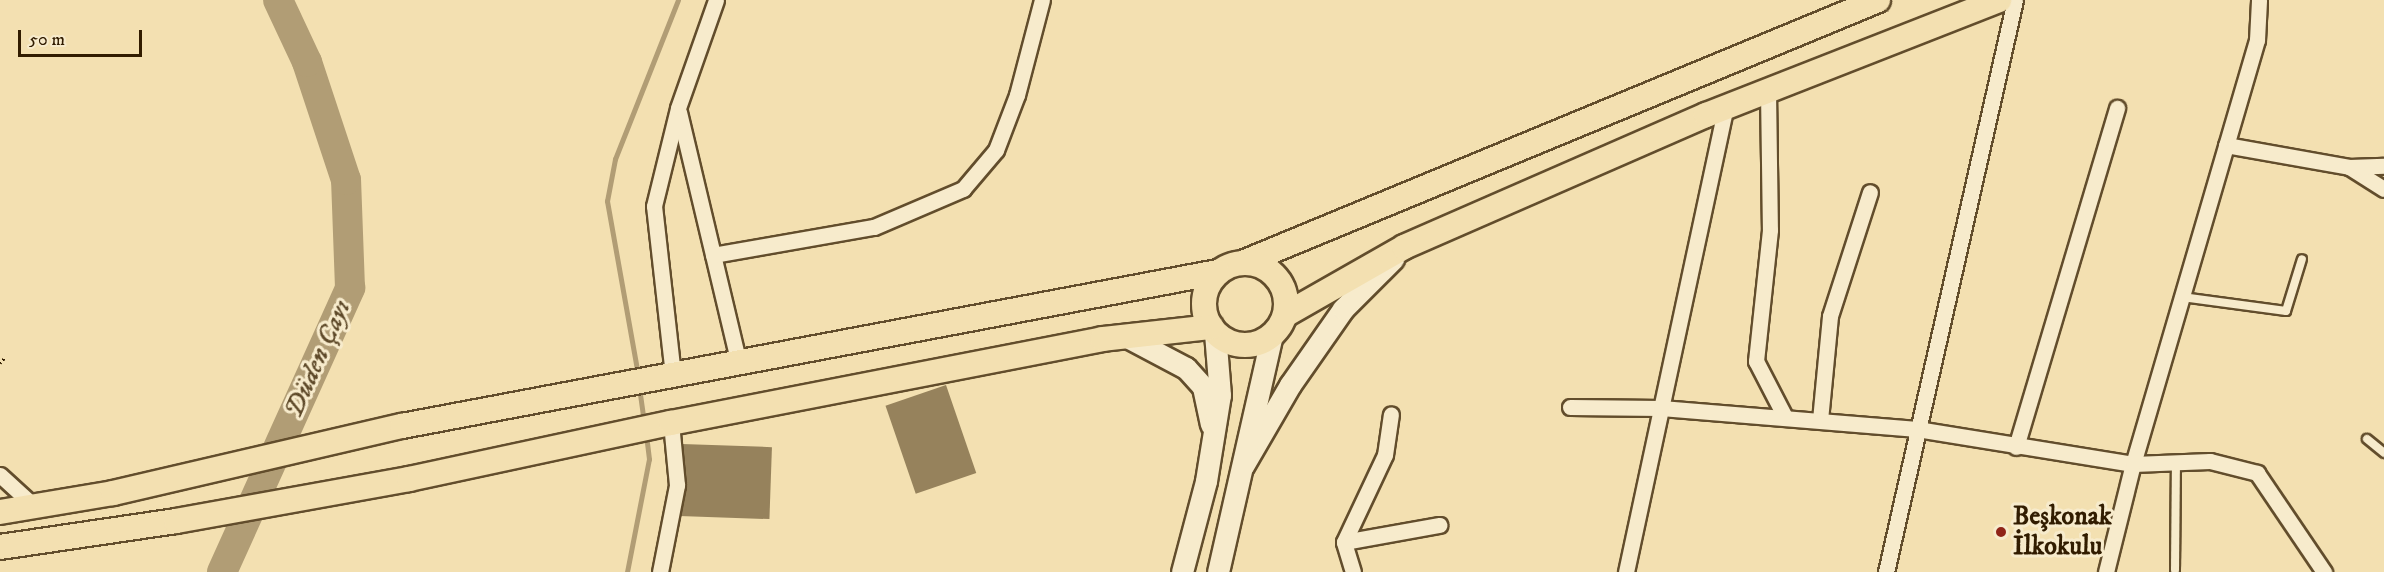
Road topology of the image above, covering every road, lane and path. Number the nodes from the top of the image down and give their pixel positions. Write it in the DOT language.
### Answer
graph roads {
  1 [pos="716,0"];
  2 [pos="1042,0"];
  3 [pos="1878,0"];
  4 [pos="1999,0"];
  5 [pos="2015,0"];
  6 [pos="2259,0"];
  7 [pos="1768,90"];
  8 [pos="1726,107"];
  9 [pos="678,108"];
  10 [pos="2117,108"];
  11 [pos="2226,145"];
  12 [pos="2384,166"];
  13 [pos="2349,167"];
  14 [pos="2384,189"];
  15 [pos="1870,192"];
  16 [pos="1404,247"];
  17 [pos="713,255"];
  18 [pos="2302,259"];
  19 [pos="1245,262"];
  20 [pos="1218,272"];
  21 [pos="2182,297"];
  22 [pos="1278,325"];
  23 [pos="1213,330"];
  24 [pos="1129,338"];
  25 [pos="6,356"];
  26 [pos="0,363"];
  27 [pos="739,363"];
  28 [pos="673,375"];
  29 [pos="1570,407"];
  30 [pos="1661,408"];
  31 [pos="1391,414"];
  32 [pos="1785,417"];
  33 [pos="1820,420"];
  34 [pos="671,423"];
  35 [pos="1917,429"];
  36 [pos="1214,437"];
  37 [pos="2367,439"];
  38 [pos="2016,447"];
  39 [pos="2384,453"];
  40 [pos="2176,462"];
  41 [pos="2133,464"];
  42 [pos="1243,466"];
  43 [pos="0,475"];
  44 [pos="34,506"];
  45 [pos="0,512"];
  46 [pos="1439,525"];
  47 [pos="1344,542"];
  48 [pos="0,547"];
  49 [pos="2175,570"];
  50 [pos="660,572"];
  51 [pos="1182,572"];
  52 [pos="1218,572"];
  53 [pos="1353,572"];
  54 [pos="1626,572"];
  55 [pos="1886,572"];
  56 [pos="2106,572"];
  57 [pos="2324,572"];
  1 -- 9 [label="street"];
  2 -- 17 [label="street"];
  3 -- 19 [label="main road"];
  4 -- 7 [label="main road"];
  5 -- 35 [label="street"];
  6 -- 11 [label="street"];
  7 -- 8 [label="main road"];
  7 -- 32 [label="street"];
  8 -- 16 [label="main road"];
  8 -- 30 [label="street"];
  9 -- 17 [label="street"];
  9 -- 28 [label="street"];
  10 -- 38 [label="street"];
  11 -- 13 [label="street"];
  11 -- 21 [label="street"];
  12 -- 13 [label="street"];
  13 -- 14 [label="street"];
  15 -- 33 [label="street"];
  16 -- 22 [label="main road"];
  16 -- 42 [label="main road"];
  17 -- 27 [label="street"];
  18 -- 21 [label="lane"];
  19 -- 20 [label="main road"];
  19 -- 22 [label="main road"];
  20 -- 23 [label="main road"];
  20 -- 27 [label="main road"];
  21 -- 41 [label="street"];
  22 -- 23 [label="main road"];
  22 -- 42 [label="main road"];
  23 -- 24 [label="main road"];
  23 -- 36 [label="main road"];
  24 -- 34 [label="main road"];
  24 -- 36 [label="main road"];
  25 -- 26 [label="path"];
  27 -- 28 [label="main road"];
  28 -- 44 [label="main road"];
  29 -- 30 [label="street"];
  30 -- 32 [label="street"];
  30 -- 54 [label="street"];
  31 -- 47 [label="street"];
  32 -- 33 [label="street"];
  33 -- 35 [label="street"];
  34 -- 48 [label="main road"];
  34 -- 50 [label="street"];
  35 -- 38 [label="street"];
  35 -- 55 [label="street"];
  36 -- 51 [label="main road"];
  37 -- 39 [label="lane"];
  38 -- 41 [label="street"];
  40 -- 41 [label="street"];
  40 -- 49 [label="lane"];
  40 -- 57 [label="street"];
  41 -- 56 [label="street"];
  42 -- 52 [label="main road"];
  43 -- 44 [label="street"];
  44 -- 45 [label="main road"];
  46 -- 47 [label="street"];
  47 -- 53 [label="street"];
}
